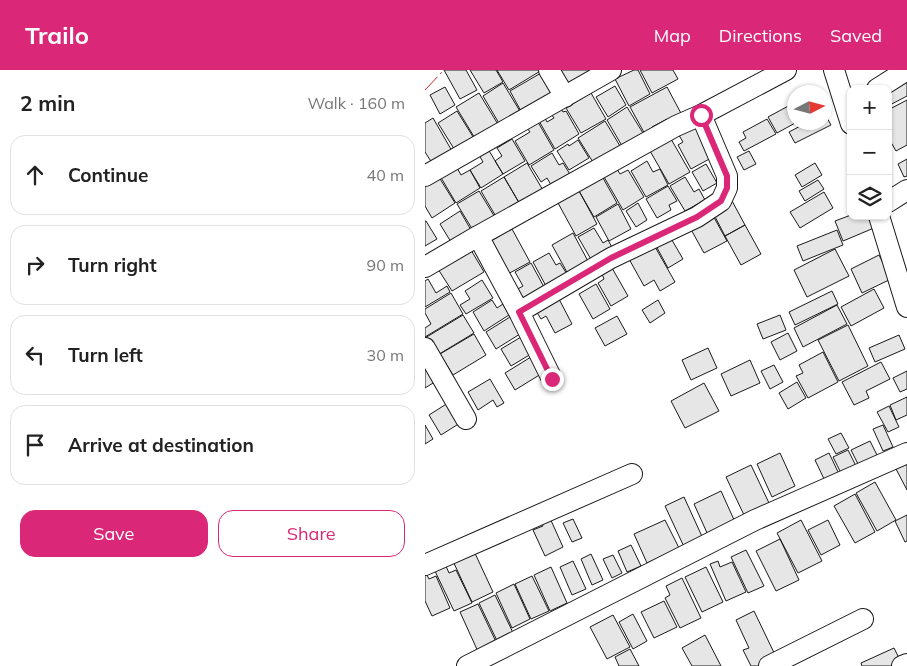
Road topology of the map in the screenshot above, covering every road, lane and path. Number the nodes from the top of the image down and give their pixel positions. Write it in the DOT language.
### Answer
graph roads {
  1 [pos="549,70"];
  2 [pos="611,70"];
  3 [pos="785,70"];
  4 [pos="833,70"];
  5 [pos="907,70"];
  6 [pos="883,85"];
  7 [pos="565,97"];
  8 [pos="847,107"];
  9 [pos="701,115"];
  10 [pos="425,176"];
  11 [pos="907,190"];
  12 [pos="892,199"];
  13 [pos="880,220"];
  14 [pos="478,236"];
  15 [pos="425,267"];
  16 [pos="907,307"];
  17 [pos="519,312"];
  18 [pos="425,348"];
  19 [pos="552,379"];
  20 [pos="466,419"];
  21 [pos="907,454"];
  22 [pos="632,474"];
  23 [pos="425,565"];
  24 [pos="863,618"];
  25 [pos="907,664"];
  26 [pos="467,666"];
  27 [pos="769,666"];
  28 [pos="902,666"];
  1 -- 7 [label="street"];
  2 -- 7 [label="street"];
  3 -- 9 [label="street"];
  4 -- 8 [label="street"];
  5 -- 6 [label="street"];
  7 -- 10 [label="street"];
  9 -- 14 [label="street"];
  9 -- 17 [label="street"];
  11 -- 12 [label="street"];
  13 -- 16 [label="street"];
  14 -- 15 [label="street"];
  14 -- 17 [label="street"];
  17 -- 19 [label="street"];
  18 -- 20 [label="street"];
  21 -- 26 [label="street"];
  22 -- 23 [label="street"];
  24 -- 27 [label="street"];
  25 -- 28 [label="street"];
}
